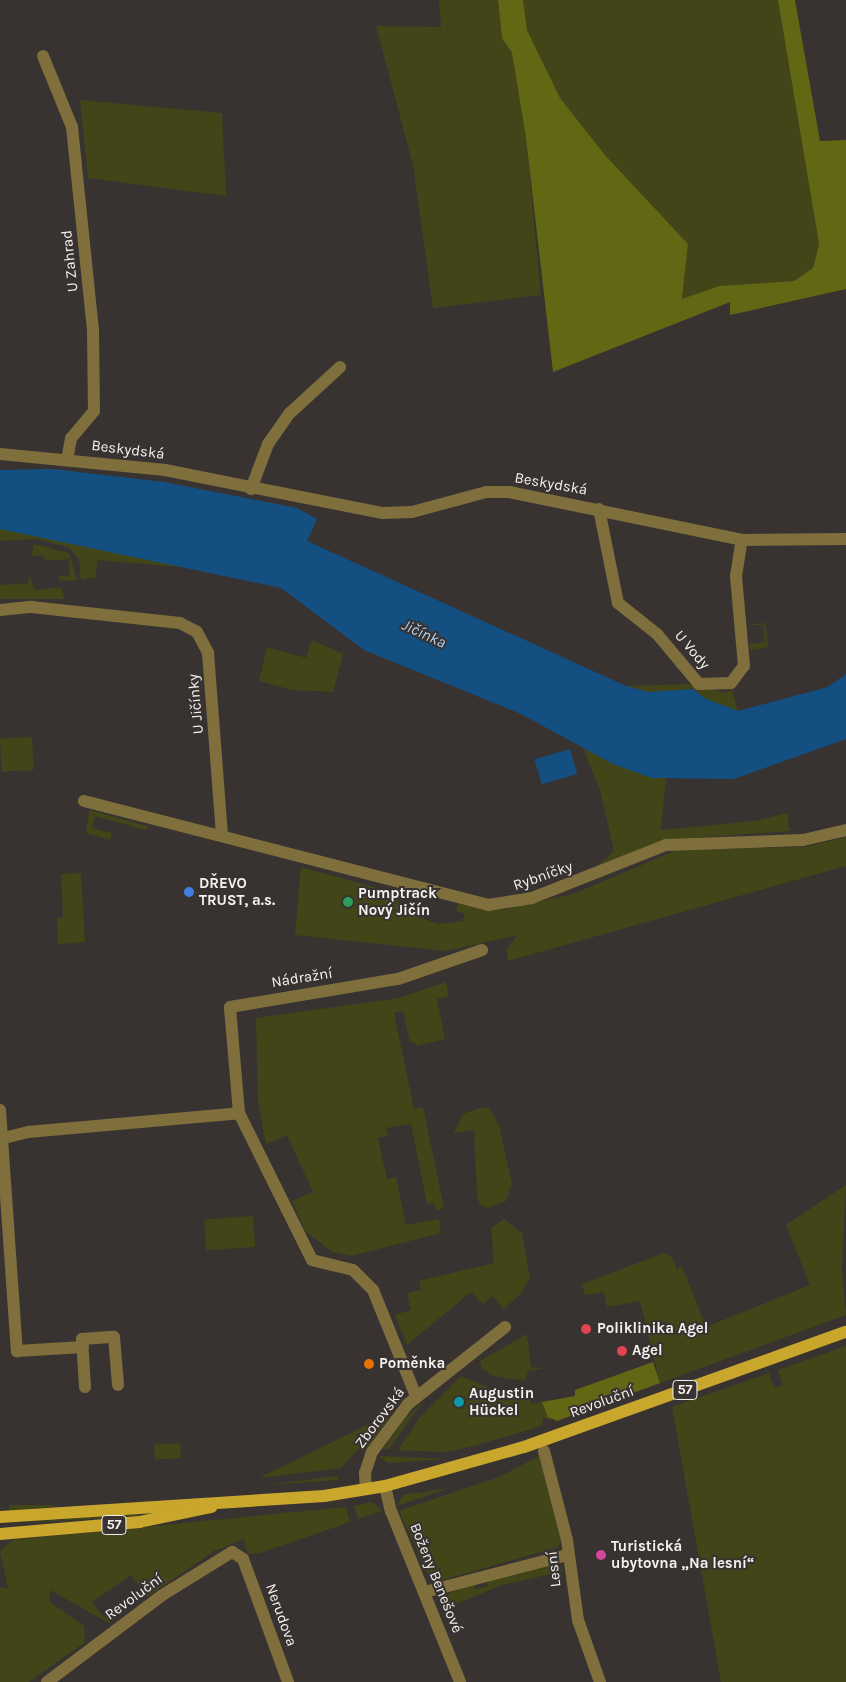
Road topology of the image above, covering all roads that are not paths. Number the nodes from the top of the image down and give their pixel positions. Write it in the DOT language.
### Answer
graph roads {
  1 [pos="43,56"];
  2 [pos="340,367"];
  3 [pos="0,454"];
  4 [pos="67,460"];
  5 [pos="250,489"];
  6 [pos="600,510"];
  7 [pos="846,539"];
  8 [pos="742,540"];
  9 [pos="0,610"];
  10 [pos="84,801"];
  11 [pos="846,830"];
  12 [pos="222,833"];
  13 [pos="482,950"];
  14 [pos="0,1110"];
  15 [pos="239,1113"];
  16 [pos="1,1139"];
  17 [pos="505,1327"];
  18 [pos="846,1332"];
  19 [pos="83,1346"];
  20 [pos="118,1385"];
  21 [pos="85,1387"];
  22 [pos="416,1396"];
  23 [pos="544,1451"];
  24 [pos="385,1486"];
  25 [pos="366,1489"];
  26 [pos="226,1503"];
  27 [pos="0,1517"];
  28 [pos="0,1534"];
  29 [pos="567,1556"];
  30 [pos="243,1559"];
  31 [pos="425,1592"];
  32 [pos="47,1682"];
  33 [pos="288,1682"];
  34 [pos="460,1682"];
  35 [pos="600,1682"];
  1 -- 4 [label="street, U Zahrad"];
  2 -- 5 [label="street"];
  3 -- 4 [label="street, Beskydská"];
  4 -- 5 [label="street, Beskydská"];
  5 -- 6 [label="street, Beskydská"];
  6 -- 8 [label="street, Beskydská"];
  6 -- 8 [label="street, U Vody"];
  7 -- 8 [label="street, Beskydská"];
  9 -- 12 [label="street, U Jičínky"];
  10 -- 12 [label="street"];
  11 -- 12 [label="street, Rybníčky"];
  13 -- 15 [label="street, Nádražní"];
  14 -- 16 [label="street"];
  15 -- 16 [label="street"];
  15 -- 22 [label="street, Nádražní"];
  16 -- 19 [label="street"];
  17 -- 22 [label="street, Zborovská"];
  18 -- 24 [label="main road, Revoluční / 57"];
  19 -- 20 [label="street"];
  19 -- 21 [label="street"];
  22 -- 25 [label="street, Zborovská"];
  23 -- 29 [label="street, Lesní"];
  24 -- 25 [label="main road, Revoluční / 57"];
  24 -- 31 [label="street, Boženy Benešové"];
  25 -- 26 [label="main road, 57"];
  26 -- 27 [label="main road, 57"];
  26 -- 28 [label="main road, 57"];
  29 -- 31 [label="street"];
  29 -- 35 [label="street, Lesní"];
  30 -- 32 [label="street, Revoluční"];
  30 -- 33 [label="street, Nerudova"];
  31 -- 34 [label="street, Boženy Benešové"];
}
